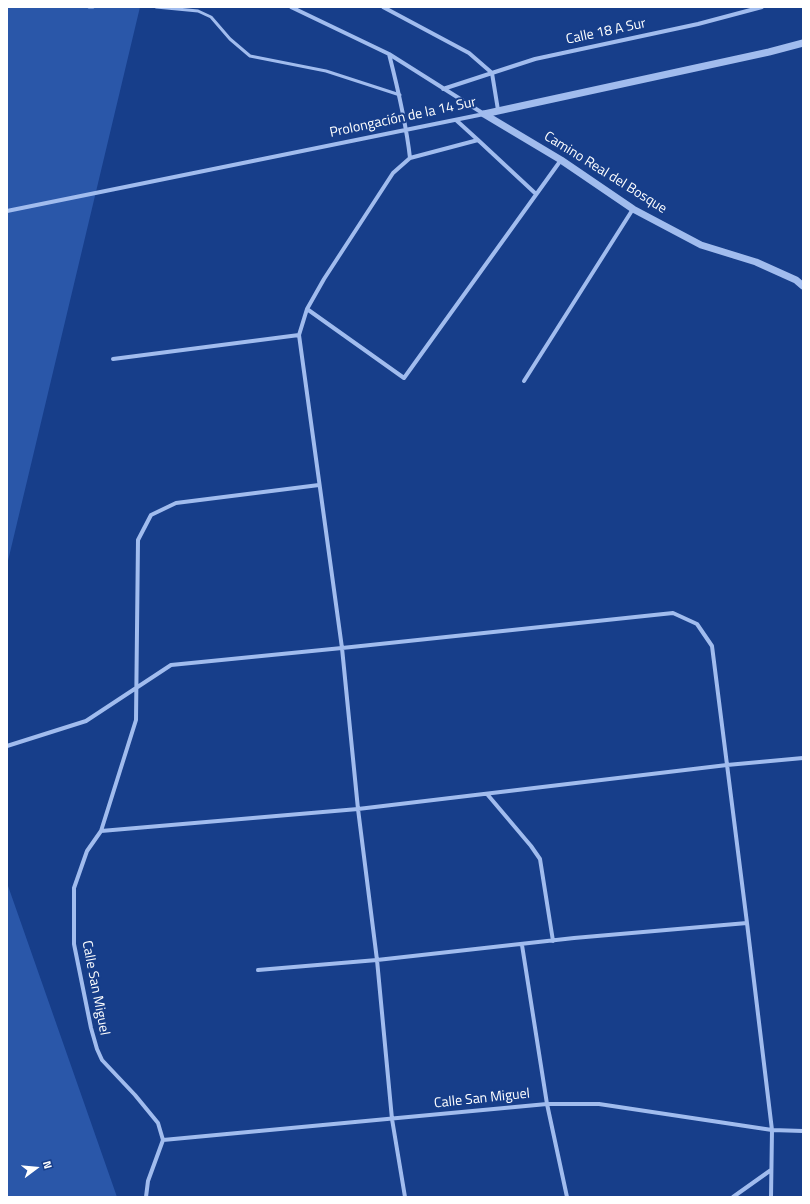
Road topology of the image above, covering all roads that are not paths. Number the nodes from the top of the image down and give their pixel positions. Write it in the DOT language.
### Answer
graph roads {
  1 [pos="89,7"];
  2 [pos="93,7"];
  3 [pos="156,7"];
  4 [pos="291,7"];
  5 [pos="383,7"];
  6 [pos="762,7"];
  7 [pos="803,43"];
  8 [pos="389,54"];
  9 [pos="492,74"];
  10 [pos="443,89"];
  11 [pos="400,95"];
  12 [pos="498,110"];
  13 [pos="484,114"];
  14 [pos="456,120"];
  15 [pos="407,131"];
  16 [pos="478,140"];
  17 [pos="410,158"];
  18 [pos="561,160"];
  19 [pos="536,194"];
  20 [pos="633,209"];
  21 [pos="7,211"];
  22 [pos="803,286"];
  23 [pos="306,309"];
  24 [pos="299,335"];
  25 [pos="113,359"];
  26 [pos="524,381"];
  27 [pos="319,485"];
  28 [pos="342,648"];
  29 [pos="136,687"];
  30 [pos="7,746"];
  31 [pos="803,758"];
  32 [pos="727,765"];
  33 [pos="487,794"];
  34 [pos="358,809"];
  35 [pos="101,831"];
  36 [pos="747,923"];
  37 [pos="554,941"];
  38 [pos="522,945"];
  39 [pos="377,960"];
  40 [pos="258,970"];
  41 [pos="547,1104"];
  42 [pos="392,1119"];
  43 [pos="772,1130"];
  44 [pos="803,1131"];
  45 [pos="163,1140"];
  46 [pos="771,1170"];
  47 [pos="146,1197"];
  48 [pos="405,1197"];
  49 [pos="567,1197"];
  50 [pos="733,1197"];
  51 [pos="771,1197"];
  1 -- 2 [label="lane"];
  3 -- 11 [label="lane"];
  4 -- 8 [label="street"];
  5 -- 9 [label="street"];
  6 -- 9 [label="street, Calle 18 A Sur"];
  7 -- 12 [label="street, Prolongación de la 14 Sur"];
  8 -- 10 [label="street"];
  8 -- 11 [label="street"];
  9 -- 10 [label="street, Calle 18 A Sur"];
  9 -- 12 [label="street"];
  10 -- 13 [label="street"];
  11 -- 15 [label="street"];
  12 -- 13 [label="street, Prolongación de la 14 Sur"];
  13 -- 14 [label="street, Prolongación de la 14 Sur"];
  13 -- 18 [label="street, Camino Real del Bosque"];
  14 -- 15 [label="street, Prolongación de la 14 Sur"];
  14 -- 16 [label="street"];
  15 -- 17 [label="street"];
  15 -- 21 [label="street, Prolongación de la 14 Sur"];
  16 -- 17 [label="street"];
  16 -- 19 [label="street"];
  17 -- 23 [label="street"];
  18 -- 19 [label="street"];
  18 -- 20 [label="street, Camino Real del Bosque"];
  19 -- 23 [label="street"];
  20 -- 22 [label="street, Camino Real del Bosque"];
  20 -- 26 [label="street"];
  23 -- 24 [label="street"];
  24 -- 25 [label="street"];
  24 -- 27 [label="street"];
  27 -- 28 [label="street"];
  27 -- 29 [label="street, Calle San Miguel"];
  28 -- 29 [label="street"];
  28 -- 32 [label="street"];
  28 -- 34 [label="street"];
  29 -- 30 [label="street"];
  29 -- 35 [label="street, Calle San Miguel"];
  31 -- 32 [label="street"];
  32 -- 33 [label="street"];
  32 -- 36 [label="street"];
  33 -- 34 [label="street"];
  33 -- 37 [label="street"];
  34 -- 35 [label="street"];
  34 -- 39 [label="street"];
  35 -- 45 [label="street, Calle San Miguel"];
  36 -- 37 [label="street"];
  36 -- 43 [label="street"];
  37 -- 38 [label="street"];
  38 -- 39 [label="street"];
  38 -- 41 [label="street"];
  39 -- 40 [label="street"];
  39 -- 42 [label="street"];
  41 -- 42 [label="street, Calle San Miguel"];
  41 -- 43 [label="street, Calle San Miguel"];
  41 -- 49 [label="street"];
  42 -- 45 [label="street, Calle San Miguel"];
  42 -- 48 [label="street"];
  43 -- 44 [label="street, Calle San Miguel"];
  43 -- 46 [label="street"];
  45 -- 47 [label="street"];
  46 -- 50 [label="street"];
  46 -- 51 [label="street"];
}
